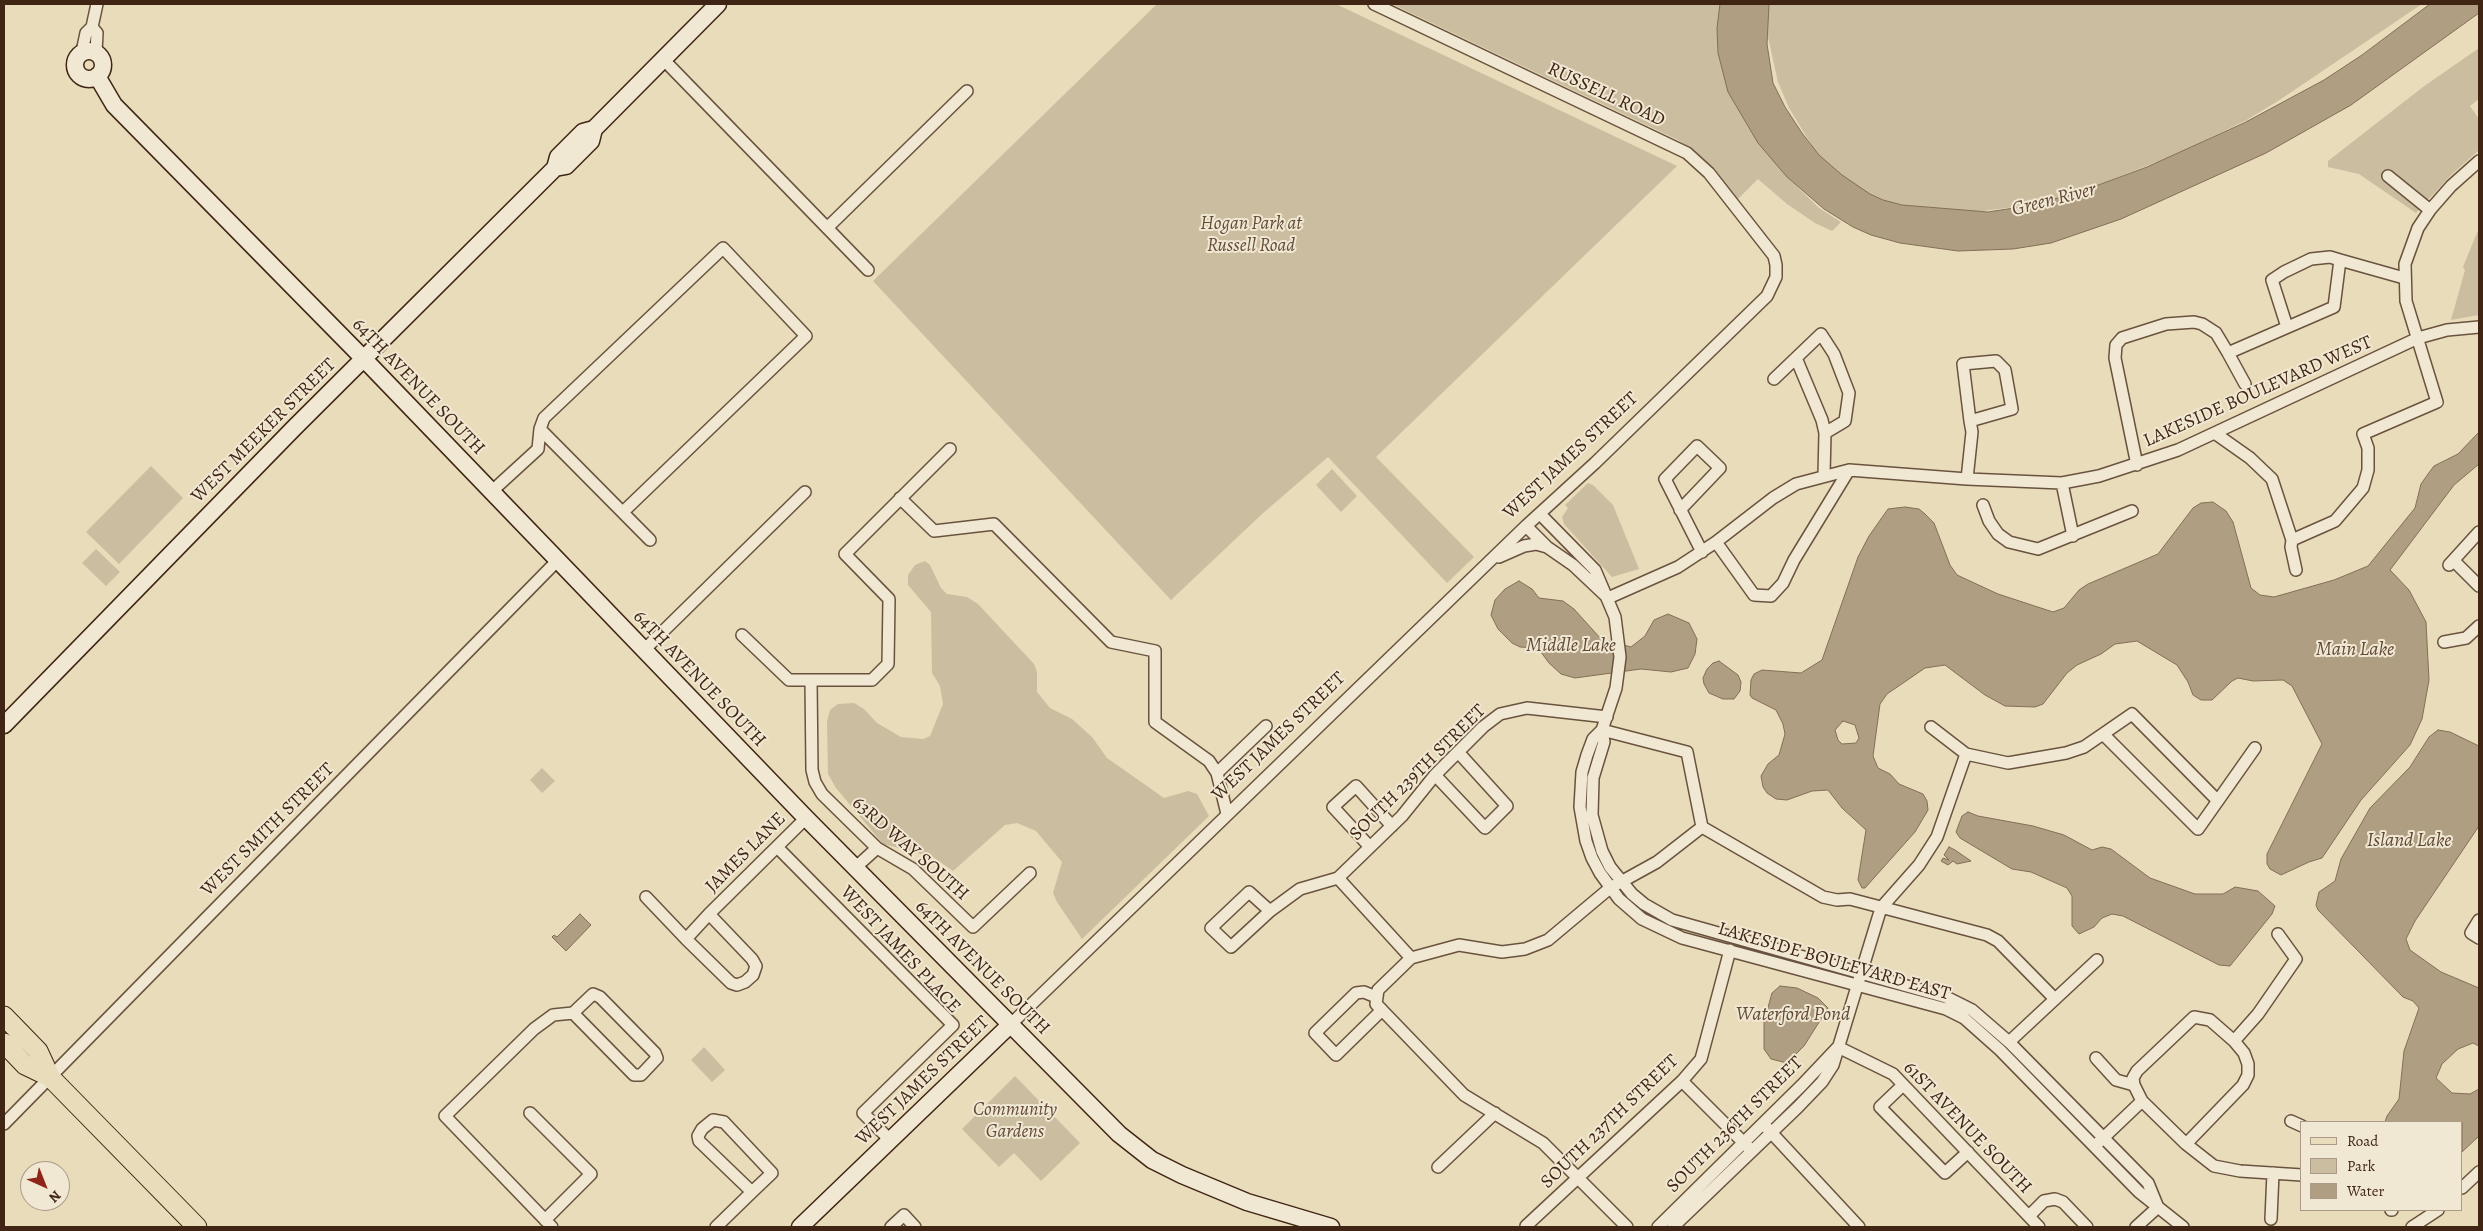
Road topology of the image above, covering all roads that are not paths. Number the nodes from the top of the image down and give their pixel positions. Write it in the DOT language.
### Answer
graph roads {
  1 [pos="718,4"];
  2 [pos="1374,4"];
  3 [pos="94,5"];
  4 [pos="89,52"];
  5 [pos="663,59"];
  6 [pos="97,76"];
  7 [pos="967,91"];
  8 [pos="2479,161"];
  9 [pos="2388,176"];
  10 [pos="2430,210"];
  11 [pos="827,228"];
  12 [pos="2340,260"];
  13 [pos="868,270"];
  14 [pos="1777,272"];
  15 [pos="2404,278"];
  16 [pos="2287,327"];
  17 [pos="2479,327"];
  18 [pos="2418,338"];
  19 [pos="2228,353"];
  20 [pos="1796,358"];
  21 [pos="364,359"];
  22 [pos="1774,379"];
  23 [pos="2244,384"];
  24 [pos="1970,421"];
  25 [pos="540,429"];
  26 [pos="1825,433"];
  27 [pos="2216,434"];
  28 [pos="950,450"];
  29 [pos="2137,465"];
  30 [pos="1849,470"];
  31 [pos="1824,475"];
  32 [pos="1967,480"];
  33 [pos="2062,483"];
  34 [pos="491,492"];
  35 [pos="806,492"];
  36 [pos="900,498"];
  37 [pos="1983,505"];
  38 [pos="1680,510"];
  39 [pos="2132,511"];
  40 [pos="623,512"];
  41 [pos="1540,514"];
  42 [pos="1526,526"];
  43 [pos="2479,532"];
  44 [pos="2073,536"];
  45 [pos="650,540"];
  46 [pos="2292,540"];
  47 [pos="1716,542"];
  48 [pos="1547,547"];
  49 [pos="1702,552"];
  50 [pos="557,561"];
  51 [pos="1488,563"];
  52 [pos="2296,570"];
  53 [pos="2479,586"];
  54 [pos="1608,598"];
  55 [pos="2479,626"];
  56 [pos="742,634"];
  57 [pos="2444,642"];
  58 [pos="643,650"];
  59 [pos="811,680"];
  60 [pos="1607,717"];
  61 [pos="4,725"];
  62 [pos="1266,726"];
  63 [pos="1931,727"];
  64 [pos="1602,730"];
  65 [pos="2103,734"];
  66 [pos="2255,748"];
  67 [pos="1458,752"];
  68 [pos="1966,754"];
  69 [pos="1216,773"];
  70 [pos="1435,775"];
  71 [pos="2217,800"];
  72 [pos="1227,814"];
  73 [pos="806,818"];
  74 [pos="1392,826"];
  75 [pos="1702,827"];
  76 [pos="777,847"];
  77 [pos="1370,847"];
  78 [pos="877,848"];
  79 [pos="855,868"];
  80 [pos="1030,873"];
  81 [pos="1338,878"];
  82 [pos="1621,882"];
  83 [pos="1610,888"];
  84 [pos="646,897"];
  85 [pos="1881,908"];
  86 [pos="1270,911"];
  87 [pos="709,914"];
  88 [pos="2479,920"];
  89 [pos="2278,934"];
  90 [pos="2475,936"];
  91 [pos="686,939"];
  92 [pos="1730,950"];
  93 [pos="1411,958"];
  94 [pos="2097,960"];
  95 [pos="1862,973"];
  96 [pos="1858,986"];
  97 [pos="1376,997"];
  98 [pos="2054,998"];
  99 [pos="1382,1010"];
  100 [pos="573,1013"];
  101 [pos="4,1016"];
  102 [pos="1011,1024"];
  103 [pos="2234,1041"];
  104 [pos="2009,1042"];
  105 [pos="4,1044"];
  106 [pos="1838,1047"];
  107 [pos="2096,1058"];
  108 [pos="50,1077"];
  109 [pos="1682,1081"];
  110 [pos="2133,1081"];
  111 [pos="1903,1085"];
  112 [pos="2142,1101"];
  113 [pos="530,1113"];
  114 [pos="1495,1113"];
  115 [pos="4,1124"];
  116 [pos="1763,1124"];
  117 [pos="1771,1132"];
  118 [pos="2103,1138"];
  119 [pos="890,1140"];
  120 [pos="2186,1144"];
  121 [pos="1748,1147"];
  122 [pos="2094,1147"];
  123 [pos="1968,1152"];
  124 [pos="1438,1167"];
  125 [pos="2479,1172"];
  126 [pos="2273,1173"];
  127 [pos="2300,1175"];
  128 [pos="1578,1178"];
  129 [pos="2463,1187"];
  130 [pos="752,1192"];
  131 [pos="2158,1206"];
  132 [pos="2436,1211"];
  133 [pos="2029,1216"];
  134 [pos="2271,1219"];
  135 [pos="548,1224"];
  136 [pos="1526,1226"];
  137 [pos="197,1227"];
  138 [pos="716,1227"];
  139 [pos="800,1227"];
  140 [pos="891,1227"];
  141 [pos="915,1227"];
  142 [pos="1331,1227"];
  143 [pos="1627,1227"];
  144 [pos="1658,1227"];
  145 [pos="1672,1227"];
  146 [pos="1859,1227"];
  147 [pos="2038,1227"];
  148 [pos="2087,1227"];
  149 [pos="2136,1227"];
  150 [pos="2183,1227"];
  151 [pos="2412,1227"];
  1 -- 5 [label="street, WEST MEEKER STREET"];
  2 -- 14 [label="street, RUSSELL ROAD"];
  3 -- 4 [label="street"];
  4 -- 6 [label="street"];
  4 -- 6 [label="street"];
  5 -- 11 [label="street"];
  5 -- 21 [label="street, WEST MEEKER STREET"];
  6 -- 21 [label="street, 64TH AVENUE SOUTH"];
  7 -- 11 [label="street"];
  8 -- 10 [label="street"];
  9 -- 10 [label="street"];
  10 -- 15 [label="street"];
  11 -- 13 [label="street"];
  12 -- 15 [label="street"];
  12 -- 16 [label="street"];
  12 -- 16 [label="street"];
  14 -- 41 [label="street, WEST JAMES STREET"];
  15 -- 18 [label="street"];
  16 -- 19 [label="street"];
  17 -- 18 [label="street, LAKESIDE BOULEVARD WEST"];
  18 -- 27 [label="street, LAKESIDE BOULEVARD WEST"];
  18 -- 46 [label="street"];
  19 -- 23 [label="street"];
  19 -- 29 [label="street"];
  20 -- 22 [label="street"];
  20 -- 26 [label="street"];
  20 -- 26 [label="street"];
  21 -- 34 [label="street, 64TH AVENUE SOUTH"];
  21 -- 61 [label="street, WEST MEEKER STREET"];
  24 -- 24 [label="street"];
  24 -- 32 [label="street"];
  25 -- 34 [label="street"];
  25 -- 40 [label="street"];
  25 -- 40 [label="street"];
  26 -- 31 [label="street"];
  27 -- 29 [label="street, LAKESIDE BOULEVARD WEST"];
  27 -- 46 [label="street"];
  28 -- 36 [label="street"];
  29 -- 33 [label="street, LAKESIDE BOULEVARD WEST"];
  30 -- 31 [label="street, LAKESIDE BOULEVARD WEST"];
  30 -- 32 [label="street, LAKESIDE BOULEVARD WEST"];
  30 -- 47 [label="street"];
  31 -- 47 [label="street, LAKESIDE BOULEVARD WEST"];
  32 -- 33 [label="street, LAKESIDE BOULEVARD WEST"];
  33 -- 44 [label="street"];
  34 -- 50 [label="street, 64TH AVENUE SOUTH"];
  35 -- 58 [label="street"];
  36 -- 59 [label="street"];
  36 -- 69 [label="street"];
  37 -- 44 [label="street"];
  38 -- 38 [label="street"];
  38 -- 49 [label="street"];
  39 -- 44 [label="street"];
  40 -- 45 [label="street"];
  41 -- 42 [label="street, WEST JAMES STREET"];
  41 -- 54 [label="street, LAKESIDE BOULEVARD EAST"];
  42 -- 48 [label="street, LAKESIDE BOULEVARD EAST"];
  42 -- 51 [label="street, WEST JAMES STREET"];
  43 -- 53 [label="street"];
  46 -- 52 [label="street"];
  47 -- 49 [label="street, LAKESIDE BOULEVARD WEST"];
  48 -- 51 [label="street"];
  48 -- 54 [label="street, LAKESIDE BOULEVARD EAST"];
  49 -- 54 [label="street, LAKESIDE BOULEVARD WEST"];
  50 -- 58 [label="street, 64TH AVENUE SOUTH"];
  50 -- 108 [label="street, WEST SMITH STREET"];
  51 -- 72 [label="street, WEST JAMES STREET"];
  54 -- 60 [label="street, LAKESIDE BOULEVARD EAST"];
  55 -- 57 [label="street"];
  56 -- 59 [label="street"];
  58 -- 73 [label="street, 64TH AVENUE SOUTH"];
  59 -- 78 [label="street, 63RD WAY SOUTH"];
  60 -- 64 [label="street, LAKESIDE BOULEVARD EAST"];
  60 -- 67 [label="street, SOUTH 239TH STREET"];
  62 -- 69 [label="street"];
  63 -- 68 [label="street"];
  64 -- 75 [label="street"];
  64 -- 82 [label="street, LAKESIDE BOULEVARD EAST"];
  64 -- 83 [label="street, LAKESIDE BOULEVARD EAST"];
  65 -- 68 [label="street"];
  65 -- 71 [label="street"];
  65 -- 71 [label="street"];
  66 -- 71 [label="street"];
  67 -- 70 [label="street, SOUTH 239TH STREET"];
  67 -- 70 [label="street"];
  68 -- 85 [label="street, SOUTH 236TH STREET"];
  69 -- 72 [label="street"];
  70 -- 74 [label="street, SOUTH 239TH STREET"];
  72 -- 102 [label="street, WEST JAMES STREET"];
  73 -- 76 [label="street, JAMES LANE"];
  73 -- 79 [label="street, 64TH AVENUE SOUTH"];
  74 -- 77 [label="street, SOUTH 239TH STREET"];
  74 -- 77 [label="street"];
  75 -- 82 [label="street"];
  75 -- 85 [label="street"];
  76 -- 87 [label="street, JAMES LANE"];
  76 -- 119 [label="street, WEST JAMES PLACE"];
  77 -- 81 [label="street, SOUTH 239TH STREET"];
  78 -- 79 [label="street"];
  78 -- 80 [label="street, 63RD WAY SOUTH"];
  79 -- 102 [label="street, 64TH AVENUE SOUTH"];
  81 -- 86 [label="street, SOUTH 239TH STREET"];
  81 -- 93 [label="street"];
  82 -- 83 [label="street"];
  82 -- 95 [label="street, LAKESIDE BOULEVARD EAST"];
  83 -- 92 [label="street, LAKESIDE BOULEVARD EAST"];
  83 -- 93 [label="street"];
  84 -- 91 [label="street"];
  85 -- 95 [label="street, SOUTH 236TH STREET"];
  85 -- 98 [label="street"];
  86 -- 86 [label="street, SOUTH 239TH STREET"];
  87 -- 91 [label="street, JAMES LANE"];
  87 -- 91 [label="street"];
  88 -- 90 [label="street"];
  89 -- 103 [label="street"];
  92 -- 96 [label="street, LAKESIDE BOULEVARD EAST"];
  92 -- 109 [label="street, SOUTH 237TH STREET"];
  93 -- 97 [label="street"];
  94 -- 98 [label="street"];
  95 -- 96 [label="street, SOUTH 236TH STREET"];
  95 -- 104 [label="street, LAKESIDE BOULEVARD EAST"];
  96 -- 106 [label="street, SOUTH 236TH STREET"];
  96 -- 122 [label="street, LAKESIDE BOULEVARD EAST"];
  97 -- 99 [label="street"];
  97 -- 99 [label="street"];
  98 -- 104 [label="street"];
  99 -- 114 [label="street"];
  100 -- 100 [label="street"];
  100 -- 135 [label="street"];
  101 -- 108 [label="main road"];
  102 -- 119 [label="street, WEST JAMES STREET"];
  102 -- 142 [label="street, 64TH AVENUE SOUTH"];
  103 -- 110 [label="street"];
  103 -- 120 [label="street"];
  104 -- 118 [label="street, LAKESIDE BOULEVARD EAST"];
  105 -- 108 [label="main road"];
  106 -- 111 [label="street, 61ST AVENUE SOUTH"];
  106 -- 116 [label="street, SOUTH 236TH STREET"];
  106 -- 117 [label="street, SOUTH 236TH STREET"];
  107 -- 110 [label="street"];
  108 -- 115 [label="street, WEST SMITH STREET"];
  108 -- 137 [label="main road"];
  109 -- 121 [label="street"];
  109 -- 128 [label="street, SOUTH 237TH STREET"];
  110 -- 112 [label="street"];
  111 -- 123 [label="street, 61ST AVENUE SOUTH"];
  111 -- 123 [label="street"];
  112 -- 118 [label="street"];
  112 -- 120 [label="street"];
  113 -- 135 [label="street"];
  114 -- 124 [label="street"];
  114 -- 128 [label="street"];
  116 -- 117 [label="street"];
  116 -- 121 [label="street, SOUTH 236TH STREET"];
  117 -- 121 [label="street, SOUTH 236TH STREET"];
  117 -- 146 [label="street"];
  118 -- 122 [label="street"];
  118 -- 131 [label="street, LAKESIDE BOULEVARD EAST"];
  119 -- 139 [label="street, WEST JAMES STREET"];
  120 -- 126 [label="street"];
  121 -- 144 [label="street, SOUTH 236TH STREET"];
  121 -- 145 [label="street, SOUTH 236TH STREET"];
  122 -- 131 [label="street, LAKESIDE BOULEVARD EAST"];
  123 -- 133 [label="street, 61ST AVENUE SOUTH"];
  125 -- 129 [label="street"];
  126 -- 127 [label="street"];
  126 -- 134 [label="street"];
  128 -- 136 [label="street, SOUTH 237TH STREET"];
  128 -- 143 [label="street"];
  130 -- 130 [label="street"];
  130 -- 138 [label="street"];
  131 -- 149 [label="street"];
  131 -- 150 [label="street, LAKESIDE BOULEVARD EAST"];
  132 -- 151 [label="street"];
  133 -- 147 [label="street, 61ST AVENUE SOUTH"];
  133 -- 148 [label="street"];
  140 -- 141 [label="street"];
}
